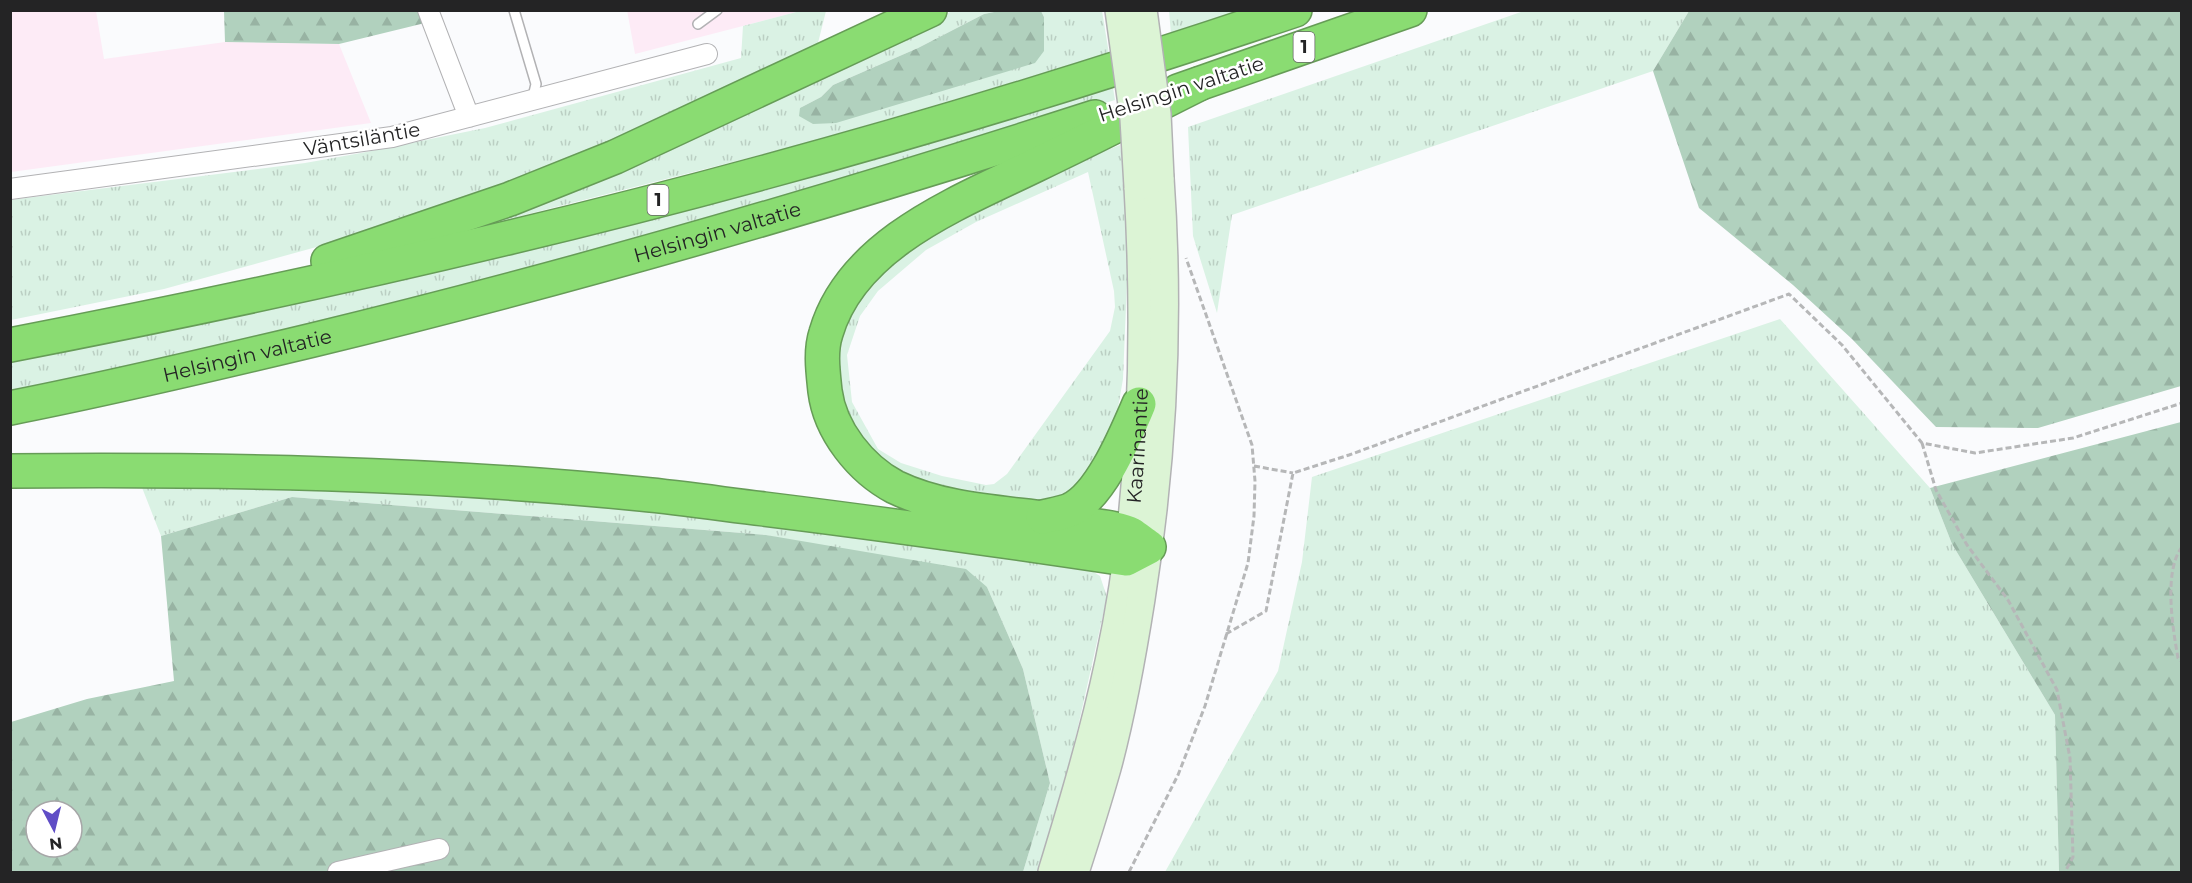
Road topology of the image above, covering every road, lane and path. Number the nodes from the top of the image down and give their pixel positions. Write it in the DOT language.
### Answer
graph roads {
  1 [pos="428,10"];
  2 [pos="514,10"];
  3 [pos="717,10"];
  4 [pos="930,10"];
  5 [pos="1119,10"];
  6 [pos="1143,10"];
  7 [pos="1295,10"];
  8 [pos="1410,10"];
  9 [pos="698,24"];
  10 [pos="707,54"];
  11 [pos="1199,84"];
  12 [pos="532,101"];
  13 [pos="469,117"];
  14 [pos="1149,183"];
  15 [pos="10,189"];
  16 [pos="1186,258"];
  17 [pos="180,312"];
  18 [pos="10,345"];
  19 [pos="2181,403"];
  20 [pos="1139,404"];
  21 [pos="10,408"];
  22 [pos="1922,442"];
  23 [pos="1254,466"];
  24 [pos="10,471"];
  25 [pos="1293,473"];
  26 [pos="1042,517"];
  27 [pos="1135,546"];
  28 [pos="2181,547"];
  29 [pos="1226,634"];
  30 [pos="2181,662"];
  31 [pos="439,849"];
  32 [pos="338,873"];
  33 [pos="1052,873"];
  34 [pos="1075,873"];
  35 [pos="1129,873"];
  36 [pos="2065,873"];
  1 -- 13 [label="street"];
  2 -- 12 [label="lane"];
  3 -- 9 [label="lane"];
  4 -- 17 [label="highway"];
  5 -- 14 [label="main road, Kaarinantie, bridge"];
  6 -- 14 [label="main road, Kaarinantie, bridge"];
  7 -- 17 [label="highway, Helsingin valtatie / 1"];
  8 -- 11 [label="highway, Helsingin valtatie / 1"];
  10 -- 12 [label="street, Väntsiläntie"];
  11 -- 21 [label="highway, Helsingin valtatie / 1"];
  11 -- 26 [label="highway"];
  12 -- 13 [label="street, Väntsiläntie"];
  13 -- 15 [label="street, Väntsiläntie"];
  14 -- 20 [label="main road, Kaarinantie"];
  14 -- 27 [label="main road, Kaarinantie"];
  16 -- 23 [label="path"];
  17 -- 18 [label="highway, Helsingin valtatie / 1"];
  19 -- 22 [label="path"];
  20 -- 26 [label="highway"];
  20 -- 27 [label="main road, Kaarinantie"];
  22 -- 25 [label="path"];
  22 -- 36 [label="path"];
  23 -- 25 [label="path"];
  23 -- 29 [label="path"];
  24 -- 27 [label="highway"];
  25 -- 29 [label="path"];
  26 -- 27 [label="highway"];
  27 -- 33 [label="main road, Kaarinantie"];
  27 -- 34 [label="main road, Kaarinantie"];
  28 -- 30 [label="path"];
  29 -- 35 [label="path"];
  31 -- 32 [label="street"];
}
